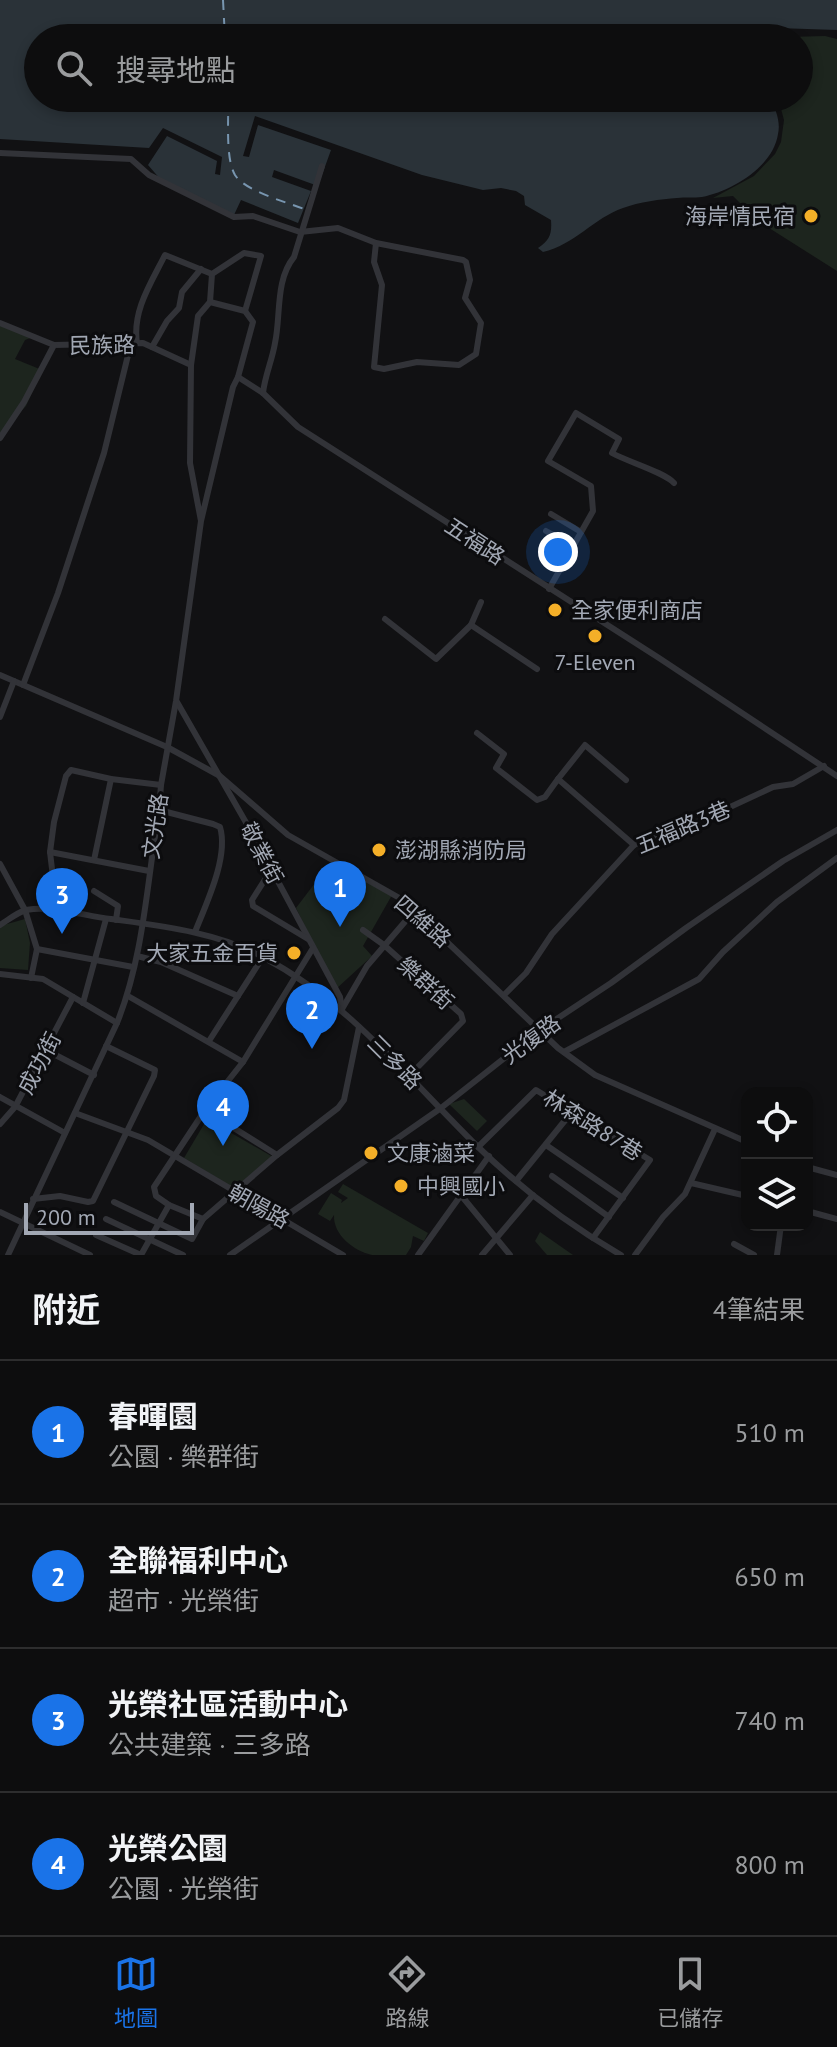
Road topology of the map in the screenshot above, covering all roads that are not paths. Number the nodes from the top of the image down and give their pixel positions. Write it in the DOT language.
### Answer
graph roads {
  1 [pos="0,153"];
  2 [pos="322,166"];
  3 [pos="300,232"];
  4 [pos="376,243"];
  5 [pos="201,269"];
  6 [pos="212,274"];
  7 [pos="210,302"];
  8 [pos="245,311"];
  9 [pos="0,323"];
  10 [pos="134,343"];
  11 [pos="54,345"];
  12 [pos="152,347"];
  13 [pos="191,365"];
  14 [pos="238,377"];
  15 [pos="263,393"];
  16 [pos="0,438"];
  17 [pos="674,483"];
  18 [pos="551,514"];
  19 [pos="201,521"];
  20 [pos="546,531"];
  21 [pos="581,532"];
  22 [pos="573,546"];
  23 [pos="549,589"];
  24 [pos="481,602"];
  25 [pos="385,619"];
  26 [pos="471,625"];
  27 [pos="537,669"];
  28 [pos="0,675"];
  29 [pos="14,681"];
  30 [pos="23,685"];
  31 [pos="176,701"];
  32 [pos="0,717"];
  33 [pos="477,733"];
  34 [pos="167,747"];
  35 [pos="824,766"];
  36 [pos="220,776"];
  37 [pos="837,776"];
  38 [pos="111,779"];
  39 [pos="558,779"];
  40 [pos="626,780"];
  41 [pos="161,785"];
  42 [pos="159,810"];
  43 [pos="837,830"];
  44 [pos="634,845"];
  45 [pos="50,852"];
  46 [pos="837,858"];
  47 [pos="94,860"];
  48 [pos="0,864"];
  49 [pos="271,870"];
  50 [pos="149,871"];
  51 [pos="2,874"];
  52 [pos="94,891"];
  53 [pos="25,910"];
  54 [pos="415,910"];
  55 [pos="57,911"];
  56 [pos="106,919"];
  57 [pos="116,920"];
  58 [pos="142,923"];
  59 [pos="0,925"];
  60 [pos="363,930"];
  61 [pos="195,932"];
  62 [pos="308,939"];
  63 [pos="384,945"];
  64 [pos="313,948"];
  65 [pos="37,949"];
  66 [pos="137,956"];
  67 [pos="263,957"];
  68 [pos="96,961"];
  69 [pos="133,967"];
  70 [pos="0,974"];
  71 [pos="31,978"];
  72 [pos="297,978"];
  73 [pos="504,995"];
  74 [pos="128,996"];
  75 [pos="238,996"];
  76 [pos="73,997"];
  77 [pos="83,1003"];
  78 [pos="342,1009"];
  79 [pos="117,1023"];
  80 [pos="359,1027"];
  81 [pos="540,1030"];
  82 [pos="209,1041"];
  83 [pos="106,1046"];
  84 [pos="46,1050"];
  85 [pos="564,1052"];
  86 [pos="243,1062"];
  87 [pos="94,1075"];
  88 [pos="410,1075"];
  89 [pos="0,1097"];
  90 [pos="15,1107"];
  91 [pos="441,1108"];
  92 [pos="205,1110"];
  93 [pos="75,1113"];
  94 [pos="571,1113"];
  95 [pos="0,1124"];
  96 [pos="715,1129"];
  97 [pos="65,1133"];
  98 [pos="126,1134"];
  99 [pos="741,1140"];
  100 [pos="546,1145"];
  101 [pos="478,1147"];
  102 [pos="277,1155"];
  103 [pos="489,1156"];
  104 [pos="175,1157"];
  105 [pos="813,1169"];
  106 [pos="837,1175"];
  107 [pos="552,1176"];
  108 [pos="516,1181"];
  109 [pos="691,1183"];
  110 [pos="234,1193"];
  111 [pos="460,1194"];
  112 [pos="533,1195"];
  113 [pos="741,1195"];
  114 [pos="623,1198"];
  115 [pos="33,1199"];
  116 [pos="114,1202"];
  117 [pos="169,1205"];
  118 [pos="0,1212"];
  119 [pos="813,1213"];
  120 [pos="609,1217"];
  121 [pos="106,1219"];
  122 [pos="203,1219"];
  123 [pos="281,1219"];
  124 [pos="837,1219"];
  125 [pos="23,1224"];
  126 [pos="157,1224"];
  127 [pos="780,1231"];
  128 [pos="96,1235"];
  129 [pos="496,1237"];
  130 [pos="593,1238"];
  131 [pos="150,1240"];
  132 [pos="734,1244"];
  133 [pos="328,1251"];
  134 [pos="8,1255"];
  135 [pos="90,1255"];
  136 [pos="141,1255"];
  137 [pos="183,1255"];
  138 [pos="230,1255"];
  139 [pos="343,1255"];
  140 [pos="418,1255"];
  141 [pos="482,1255"];
  142 [pos="510,1255"];
  143 [pos="621,1255"];
  144 [pos="635,1255"];
  145 [pos="754,1255"];
  146 [pos="777,1255"];
  1 -- 3 [label="street"];
  2 -- 3 [label="street"];
  3 -- 4 [label="street"];
  3 -- 15 [label="street"];
  4 -- 4 [label="street"];
  5 -- 6 [label="street"];
  5 -- 10 [label="street"];
  5 -- 12 [label="street"];
  6 -- 7 [label="street"];
  6 -- 8 [label="street"];
  7 -- 8 [label="street"];
  7 -- 13 [label="street"];
  8 -- 14 [label="street, 文光路"];
  9 -- 11 [label="street, 民族路"];
  10 -- 11 [label="street, 民族路"];
  10 -- 12 [label="street, 民族路"];
  10 -- 30 [label="street"];
  11 -- 16 [label="street"];
  12 -- 13 [label="street, 民族路"];
  13 -- 19 [label="street"];
  14 -- 15 [label="street, 五福路"];
  14 -- 19 [label="street, 文光路"];
  15 -- 23 [label="street, 五福路"];
  17 -- 21 [label="street"];
  18 -- 21 [label="street"];
  19 -- 31 [label="street, 文光路"];
  20 -- 22 [label="street"];
  21 -- 22 [label="street"];
  22 -- 23 [label="street"];
  23 -- 35 [label="street, 五福路"];
  24 -- 26 [label="street"];
  25 -- 26 [label="street"];
  26 -- 27 [label="street"];
  28 -- 29 [label="street, 四維路"];
  29 -- 30 [label="street, 四維路"];
  29 -- 32 [label="street"];
  30 -- 34 [label="street, 四維路"];
  31 -- 34 [label="street, 文光路"];
  31 -- 36 [label="street, 敬業街"];
  33 -- 39 [label="street"];
  34 -- 36 [label="street, 四維路"];
  34 -- 41 [label="street, 文光路"];
  35 -- 37 [label="street, 五福路"];
  35 -- 44 [label="street, 五福路3巷"];
  36 -- 49 [label="street, 敬業街"];
  36 -- 54 [label="street, 四維路"];
  38 -- 41 [label="street"];
  38 -- 45 [label="street"];
  38 -- 47 [label="street"];
  39 -- 40 [label="street"];
  39 -- 44 [label="street"];
  41 -- 42 [label="street, 文光路"];
  42 -- 50 [label="street, 文光路"];
  42 -- 61 [label="street"];
  43 -- 81 [label="street, 光復路"];
  44 -- 73 [label="street, 五福路3巷"];
  45 -- 47 [label="street"];
  45 -- 55 [label="street"];
  46 -- 85 [label="street"];
  47 -- 50 [label="street"];
  48 -- 51 [label="street"];
  49 -- 62 [label="street, 敬業街"];
  49 -- 62 [label="street"];
  50 -- 58 [label="street, 文光路"];
  51 -- 53 [label="street"];
  52 -- 57 [label="street"];
  53 -- 55 [label="street, 三多路"];
  53 -- 59 [label="street"];
  53 -- 65 [label="street"];
  54 -- 63 [label="street"];
  54 -- 73 [label="street, 四維路"];
  55 -- 56 [label="street, 三多路"];
  56 -- 57 [label="street, 三多路"];
  56 -- 68 [label="street"];
  57 -- 58 [label="street, 三多路"];
  58 -- 61 [label="street, 三多路"];
  58 -- 66 [label="street, 文光路"];
  60 -- 63 [label="street, 樂群街"];
  61 -- 67 [label="street, 三多路"];
  62 -- 64 [label="street, 敬業街"];
  63 -- 78 [label="street"];
  63 -- 88 [label="street, 樂群街"];
  64 -- 72 [label="street"];
  64 -- 78 [label="street, 敬業街"];
  65 -- 68 [label="street"];
  65 -- 71 [label="street"];
  66 -- 69 [label="street, 文光路"];
  66 -- 75 [label="street"];
  67 -- 72 [label="street, 三多路"];
  67 -- 75 [label="street"];
  68 -- 69 [label="street"];
  68 -- 77 [label="street"];
  69 -- 74 [label="street, 文光路"];
  70 -- 71 [label="street"];
  71 -- 76 [label="street"];
  72 -- 78 [label="street, 三多路"];
  72 -- 86 [label="street"];
  73 -- 81 [label="street, 四維路"];
  74 -- 79 [label="street, 文光路"];
  74 -- 82 [label="street"];
  75 -- 82 [label="street"];
  76 -- 77 [label="street"];
  76 -- 84 [label="street, 成功街"];
  77 -- 79 [label="street"];
  78 -- 80 [label="street, 三多路"];
  79 -- 83 [label="street, 文光路"];
  80 -- 88 [label="street, 三多路"];
  80 -- 102 [label="street"];
  81 -- 85 [label="street, 四維路"];
  81 -- 91 [label="street, 光復路"];
  82 -- 86 [label="street"];
  83 -- 87 [label="street, 文光路"];
  83 -- 98 [label="street"];
  84 -- 87 [label="street"];
  84 -- 90 [label="street, 成功街"];
  85 -- 96 [label="street, 四維路"];
  86 -- 92 [label="street"];
  87 -- 93 [label="street, 文光路"];
  88 -- 91 [label="street, 三多路"];
  89 -- 90 [label="street"];
  90 -- 95 [label="street, 成功街"];
  90 -- 97 [label="street"];
  91 -- 101 [label="street, 三多路"];
  91 -- 123 [label="street, 光復路"];
  92 -- 102 [label="street"];
  92 -- 104 [label="street"];
  93 -- 97 [label="street, 文光路"];
  93 -- 98 [label="street, 朝陽路"];
  94 -- 100 [label="street"];
  94 -- 101 [label="street, 林森路87巷"];
  94 -- 114 [label="street, 林森路87巷"];
  96 -- 99 [label="street, 四維路"];
  96 -- 109 [label="street"];
  97 -- 115 [label="street, 文光路"];
  98 -- 104 [label="street, 朝陽路"];
  98 -- 115 [label="street"];
  100 -- 108 [label="street"];
  100 -- 114 [label="street"];
  101 -- 103 [label="street, 三多路"];
  102 -- 110 [label="street"];
  103 -- 108 [label="street, 三多路"];
  103 -- 111 [label="street"];
  104 -- 110 [label="street, 朝陽路"];
  104 -- 117 [label="street"];
  105 -- 106 [label="street"];
  107 -- 120 [label="street"];
  108 -- 112 [label="street, 三多路"];
  109 -- 113 [label="street"];
  109 -- 144 [label="street"];
  110 -- 122 [label="street"];
  110 -- 123 [label="street, 朝陽路"];
  111 -- 129 [label="street"];
  111 -- 140 [label="street"];
  112 -- 129 [label="street"];
  112 -- 130 [label="street, 三多路"];
  114 -- 120 [label="street"];
  115 -- 125 [label="street, 文光路"];
  116 -- 126 [label="street"];
  117 -- 122 [label="street"];
  117 -- 126 [label="street"];
  118 -- 125 [label="street"];
  119 -- 124 [label="street"];
  120 -- 130 [label="street"];
  121 -- 131 [label="street"];
  122 -- 126 [label="street"];
  123 -- 133 [label="street, 朝陽路"];
  123 -- 138 [label="street, 光復路"];
  125 -- 134 [label="street, 文光路"];
  125 -- 135 [label="street"];
  126 -- 131 [label="street"];
  127 -- 146 [label="street"];
  128 -- 136 [label="street"];
  129 -- 141 [label="street"];
  129 -- 142 [label="street"];
  130 -- 143 [label="street, 三多路"];
  131 -- 136 [label="street"];
  131 -- 137 [label="street"];
  132 -- 145 [label="street"];
  133 -- 139 [label="street, 朝陽路"];
}
